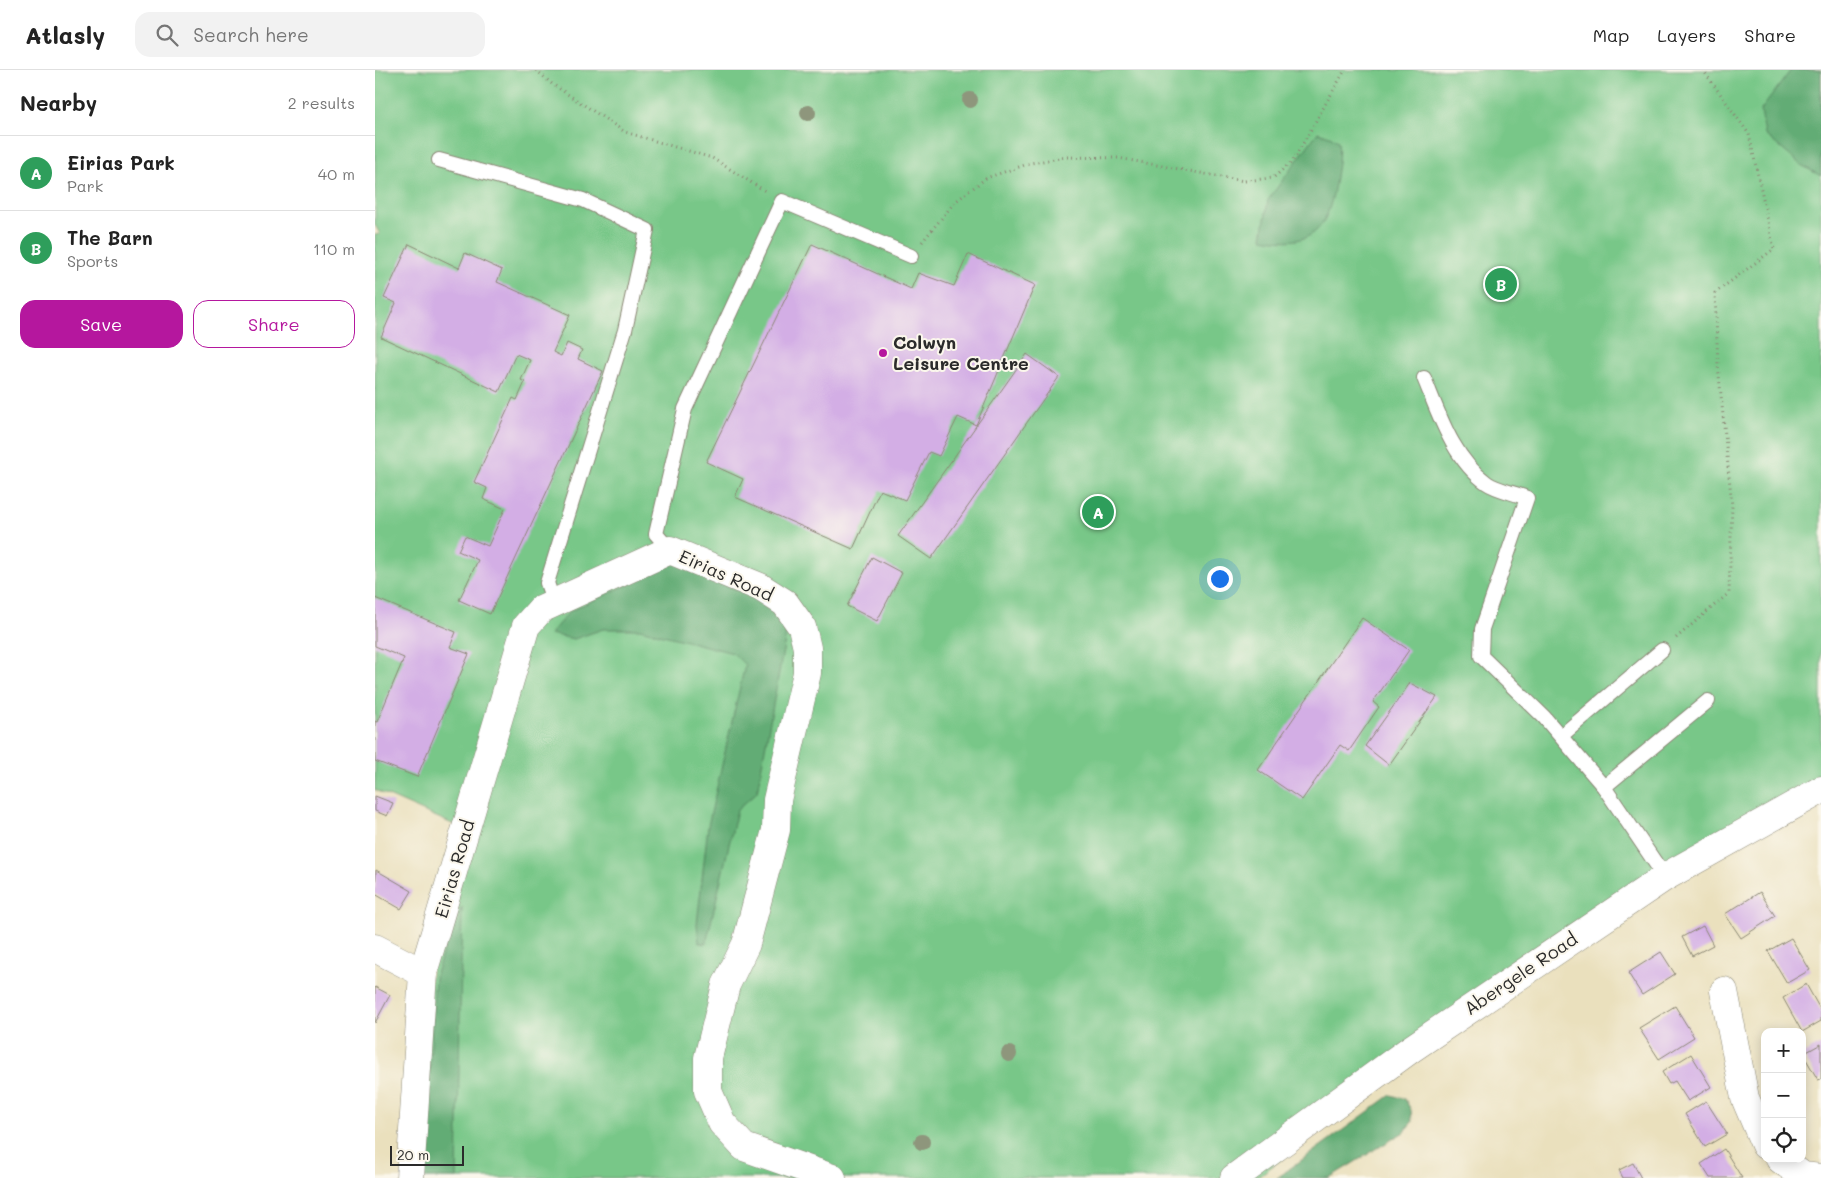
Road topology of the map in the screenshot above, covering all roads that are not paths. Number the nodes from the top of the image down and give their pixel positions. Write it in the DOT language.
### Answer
graph roads {
  1 [pos="439,160"];
  2 [pos="911,256"];
  3 [pos="1424,378"];
  4 [pos="670,550"];
  5 [pos="553,603"];
  6 [pos="1662,650"];
  7 [pos="1708,701"];
  8 [pos="1561,736"];
  9 [pos="1604,787"];
  10 [pos="1821,790"];
  11 [pos="1665,877"];
  12 [pos="375,948"];
  13 [pos="423,973"];
  14 [pos="1724,991"];
  15 [pos="1761,1135"];
  16 [pos="1785,1163"];
  17 [pos="410,1178"];
  18 [pos="831,1178"];
  19 [pos="1234,1178"];
  20 [pos="1819,1178"];
  1 -- 5 [label="lane"];
  2 -- 4 [label="lane"];
  3 -- 8 [label="lane"];
  4 -- 5 [label="street, Eirias Road"];
  4 -- 18 [label="street, Eirias Road"];
  5 -- 13 [label="street, Eirias Road"];
  6 -- 8 [label="lane"];
  7 -- 9 [label="lane"];
  8 -- 9 [label="lane"];
  9 -- 11 [label="lane"];
  10 -- 11 [label="street, Abergele Road"];
  11 -- 19 [label="street, Abergele Road"];
  12 -- 13 [label="street"];
  13 -- 17 [label="street, Eirias Road"];
  14 -- 15 [label="street"];
  16 -- 20 [label="street"];
}
